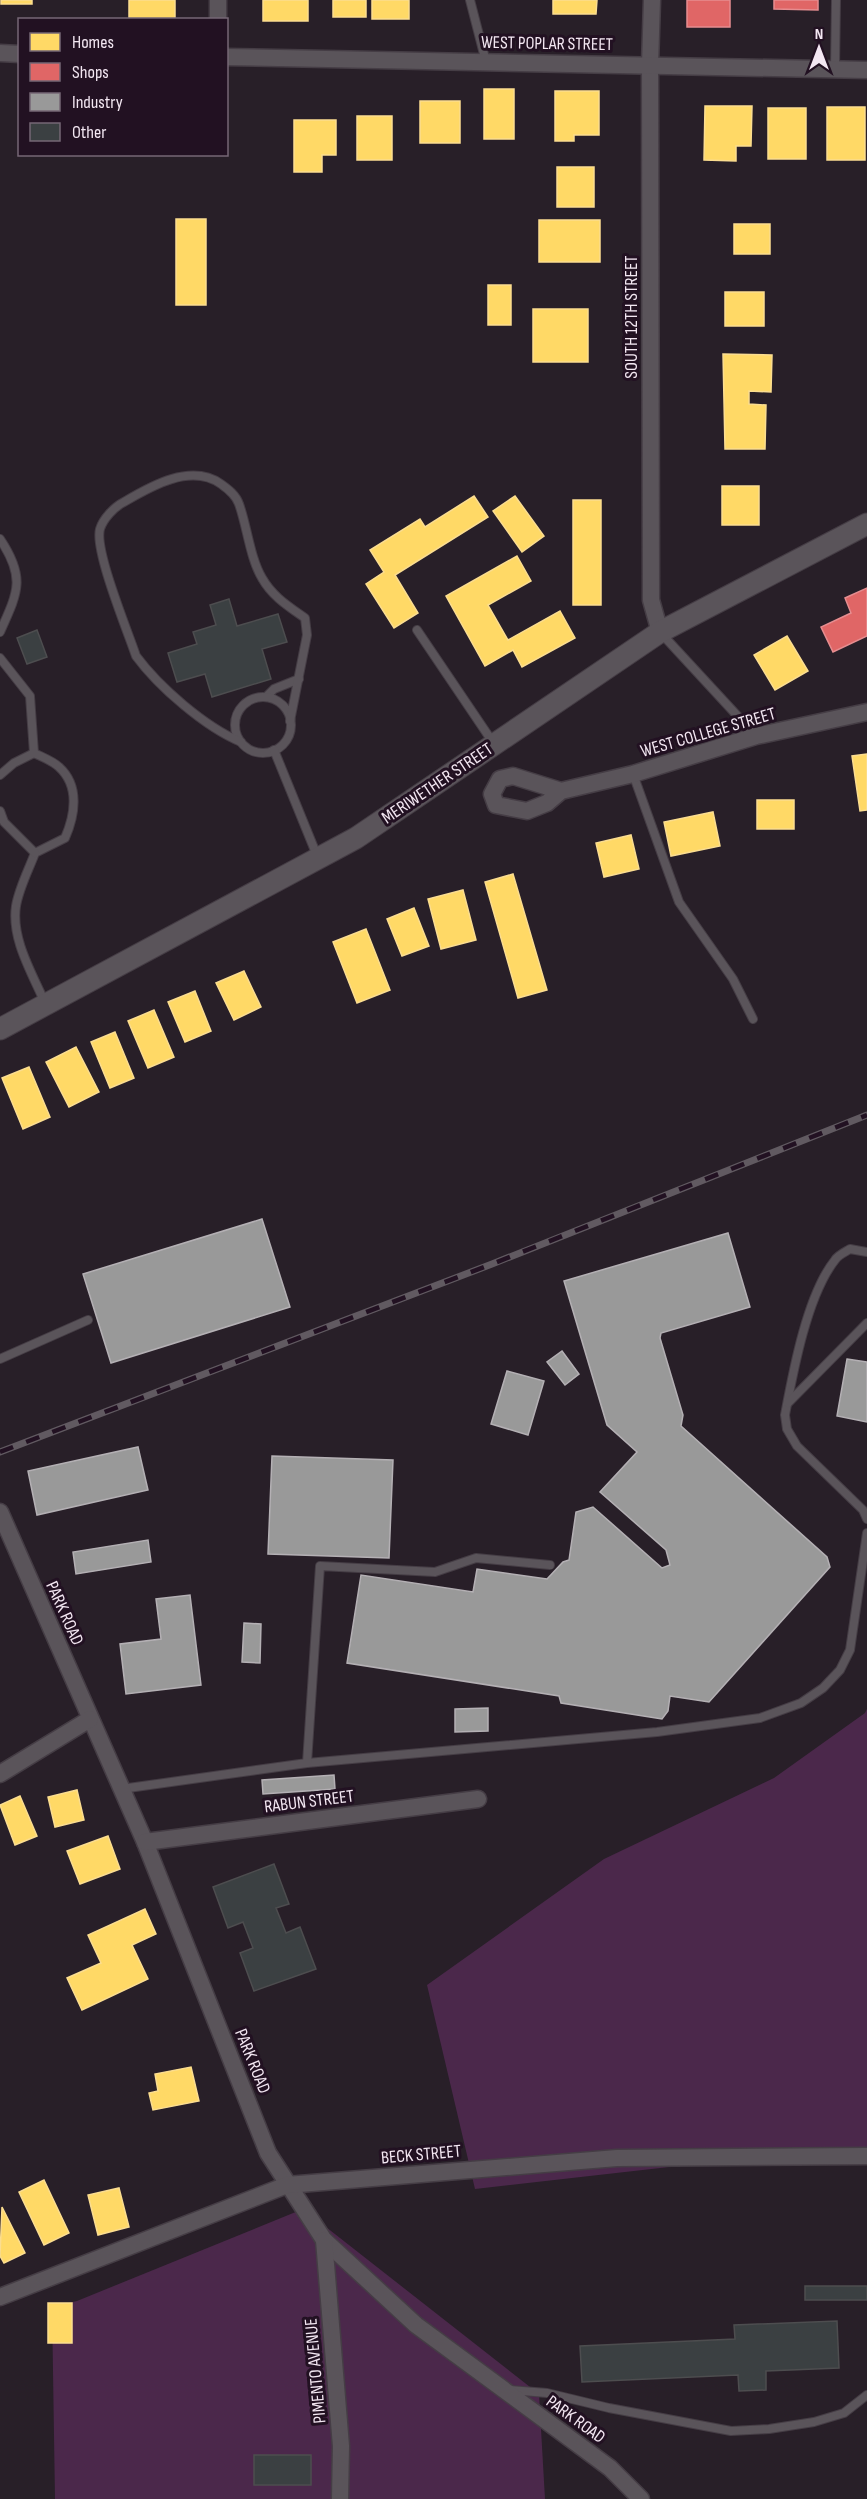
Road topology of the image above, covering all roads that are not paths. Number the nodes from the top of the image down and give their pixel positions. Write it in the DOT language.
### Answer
graph roads {
  1 [pos="218,0"];
  2 [pos="470,0"];
  3 [pos="652,0"];
  4 [pos="836,0"];
  5 [pos="218,18"];
  6 [pos="0,53"];
  7 [pos="18,54"];
  8 [pos="228,57"];
  9 [pos="486,62"];
  10 [pos="650,65"];
  11 [pos="835,69"];
  12 [pos="867,70"];
  13 [pos="867,524"];
  14 [pos="0,539"];
  15 [pos="417,630"];
  16 [pos="0,632"];
  17 [pos="660,632"];
  18 [pos="0,658"];
  19 [pos="299,679"];
  20 [pos="266,697"];
  21 [pos="867,712"];
  22 [pos="290,721"];
  23 [pos="756,736"];
  24 [pos="241,742"];
  25 [pos="494,744"];
  26 [pos="274,750"];
  27 [pos="34,753"];
  28 [pos="633,774"];
  29 [pos="0,775"];
  30 [pos="561,791"];
  31 [pos="0,811"];
  32 [pos="35,853"];
  33 [pos="318,858"];
  34 [pos="46,1006"];
  35 [pos="753,1019"];
  36 [pos="0,1029"];
  37 [pos="867,1252"];
  38 [pos="88,1320"];
  39 [pos="867,1323"];
  40 [pos="0,1359"];
  41 [pos="788,1403"];
  42 [pos="0,1512"];
  43 [pos="867,1520"];
  44 [pos="867,1533"];
  45 [pos="550,1565"];
  46 [pos="90,1719"];
  47 [pos="307,1763"];
  48 [pos="0,1774"];
  49 [pos="121,1789"];
  50 [pos="477,1799"];
  51 [pos="145,1842"];
  52 [pos="867,2156"];
  53 [pos="287,2185"];
  54 [pos="324,2240"];
  55 [pos="0,2297"];
  56 [pos="504,2390"];
  57 [pos="867,2395"];
  58 [pos="340,2499"];
  59 [pos="641,2499"];
  1 -- 5 [label="street"];
  2 -- 9 [label="lane"];
  3 -- 10 [label="street, SOUTH 12TH STREET"];
  4 -- 11 [label="lane"];
  6 -- 7 [label="street"];
  8 -- 9 [label="street, WEST POPLAR STREET"];
  9 -- 10 [label="street, WEST POPLAR STREET"];
  10 -- 11 [label="street, WEST POPLAR STREET"];
  10 -- 17 [label="street, SOUTH 12TH STREET"];
  11 -- 12 [label="street, WEST POPLAR STREET"];
  13 -- 17 [label="street, MERIWETHER STREET"];
  14 -- 16 [label="lane"];
  15 -- 25 [label="lane"];
  17 -- 23 [label="lane"];
  17 -- 25 [label="street, MERIWETHER STREET"];
  18 -- 27 [label="lane"];
  19 -- 20 [label="lane"];
  19 -- 22 [label="lane"];
  19 -- 24 [label="lane"];
  20 -- 22 [label="lane"];
  20 -- 24 [label="lane"];
  21 -- 23 [label="street, WEST COLLEGE STREET"];
  22 -- 26 [label="lane"];
  23 -- 28 [label="street, WEST COLLEGE STREET"];
  24 -- 26 [label="lane"];
  25 -- 33 [label="street, MERIWETHER STREET"];
  26 -- 33 [label="lane"];
  27 -- 29 [label="lane"];
  27 -- 32 [label="lane"];
  28 -- 30 [label="street, WEST COLLEGE STREET"];
  28 -- 35 [label="lane"];
  31 -- 32 [label="lane"];
  32 -- 34 [label="lane"];
  33 -- 34 [label="street, MERIWETHER STREET"];
  34 -- 36 [label="street, MERIWETHER STREET"];
  37 -- 41 [label="lane"];
  38 -- 40 [label="lane"];
  39 -- 41 [label="lane"];
  41 -- 43 [label="lane"];
  42 -- 46 [label="street, PARK ROAD"];
  44 -- 47 [label="lane"];
  45 -- 47 [label="lane"];
  46 -- 48 [label="street"];
  46 -- 49 [label="street, PARK ROAD"];
  47 -- 49 [label="lane"];
  49 -- 51 [label="street, PARK ROAD"];
  50 -- 51 [label="street, RABUN STREET"];
  51 -- 53 [label="street, PARK ROAD"];
  52 -- 53 [label="street, BECK STREET"];
  53 -- 54 [label="street, PARK ROAD"];
  53 -- 55 [label="street, BECK STREET"];
  54 -- 56 [label="street, PARK ROAD"];
  54 -- 58 [label="street, PIMENTO AVENUE"];
  56 -- 57 [label="lane"];
  56 -- 59 [label="street, PARK ROAD"];
}
